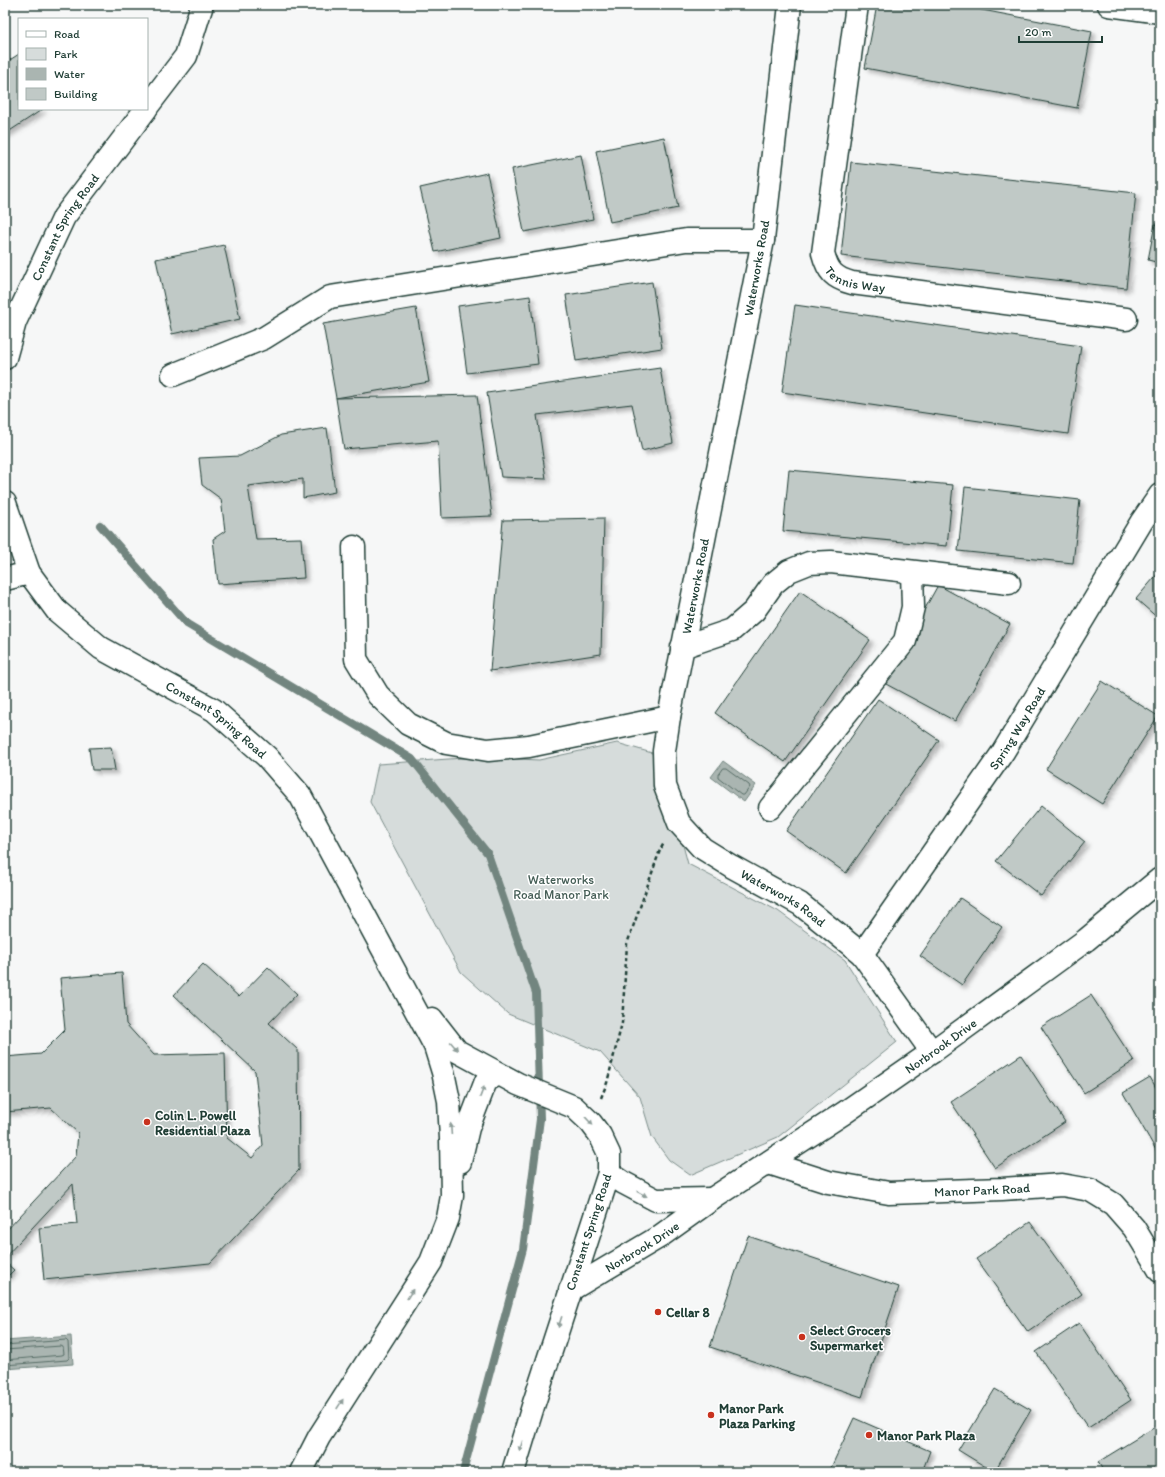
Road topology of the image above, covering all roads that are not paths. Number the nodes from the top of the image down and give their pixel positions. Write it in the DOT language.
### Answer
graph roads {
  1 [pos="202,5"];
  2 [pos="790,5"];
  3 [pos="857,5"];
  4 [pos="1109,5"];
  5 [pos="1160,12"];
  6 [pos="148,105"];
  7 [pos="144,110"];
  8 [pos="763,240"];
  9 [pos="1126,319"];
  10 [pos="5,358"];
  11 [pos="173,375"];
  12 [pos="1160,495"];
  13 [pos="5,503"];
  14 [pos="354,547"];
  15 [pos="912,572"];
  16 [pos="29,573"];
  17 [pos="5,579"];
  18 [pos="1009,583"];
  19 [pos="682,647"];
  20 [pos="669,717"];
  21 [pos="770,808"];
  22 [pos="1160,879"];
  23 [pos="862,954"];
  24 [pos="396,971"];
  25 [pos="932,1052"];
  26 [pos="498,1074"];
  27 [pos="769,1163"];
  28 [pos="609,1173"];
  29 [pos="452,1196"];
  30 [pos="712,1199"];
  31 [pos="1160,1271"];
  32 [pos="570,1290"];
  33 [pos="301,1472"];
  34 [pos="513,1472"];
  1 -- 6 [label="street, Constant Spring Road"];
  2 -- 8 [label="street, Waterworks Road"];
  3 -- 9 [label="street, Tennis Way"];
  4 -- 5 [label="street"];
  7 -- 10 [label="street, Constant Spring Road"];
  8 -- 11 [label="street"];
  8 -- 19 [label="street, Waterworks Road"];
  12 -- 23 [label="street, Spring Way Road"];
  13 -- 16 [label="street, Constant Spring Road"];
  14 -- 20 [label="street"];
  15 -- 18 [label="street"];
  15 -- 19 [label="street"];
  15 -- 21 [label="street"];
  16 -- 17 [label="street"];
  16 -- 24 [label="street, Constant Spring Road"];
  19 -- 20 [label="street, Waterworks Road"];
  20 -- 23 [label="street, Waterworks Road"];
  22 -- 25 [label="street, Norbrook Drive"];
  23 -- 25 [label="street, Waterworks Road"];
  24 -- 26 [label="street, Constant Spring Road, one-way"];
  29 -- 24 [label="street, Constant Spring Road, one-way"];
  25 -- 27 [label="street, Norbrook Drive"];
  26 -- 28 [label="street, Constant Spring Road, one-way"];
  29 -- 26 [label="street, one-way"];
  27 -- 30 [label="street, Norbrook Drive"];
  27 -- 31 [label="street, Manor Park Road"];
  28 -- 30 [label="street, Norbrook Drive, one-way"];
  28 -- 32 [label="street, Constant Spring Road"];
  33 -- 29 [label="street, Constant Spring Road, one-way"];
  30 -- 32 [label="street, Norbrook Drive"];
  32 -- 34 [label="street, Constant Spring Road, one-way"];
}
